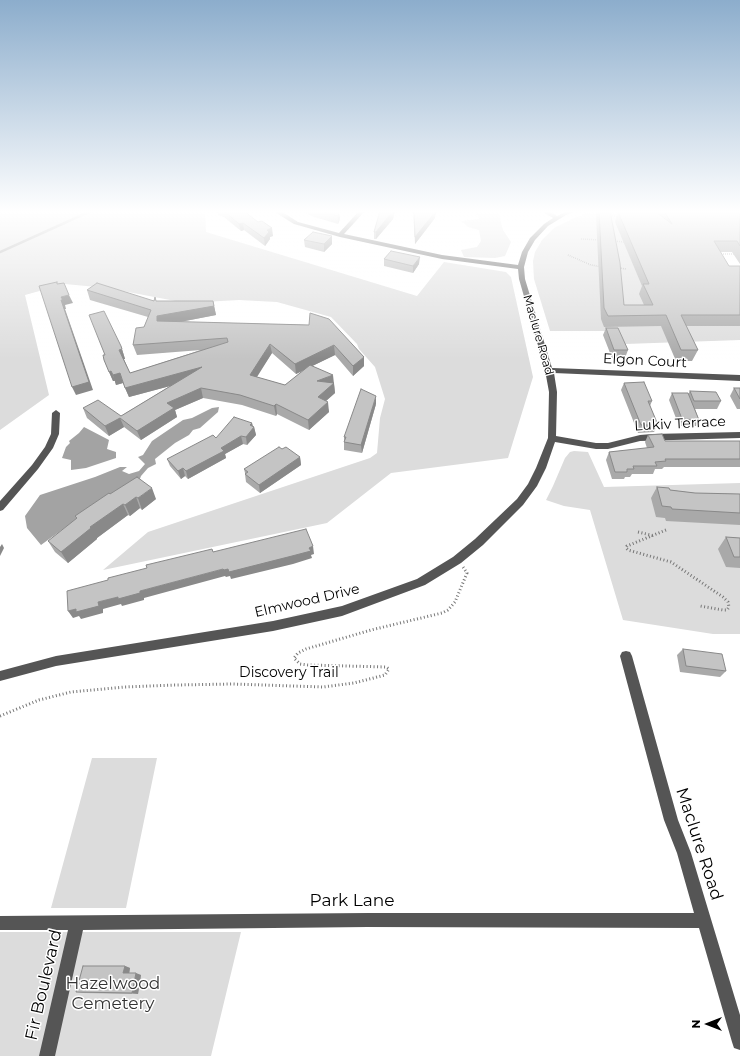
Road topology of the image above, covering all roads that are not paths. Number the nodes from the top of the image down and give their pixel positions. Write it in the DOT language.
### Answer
graph roads {
  1 [pos="468,260"];
  2 [pos="523,260"];
  3 [pos="521,267"];
  4 [pos="549,370"];
  5 [pos="740,378"];
  6 [pos="56,413"];
  7 [pos="740,435"];
  8 [pos="552,438"];
  9 [pos="0,508"];
  10 [pos="626,656"];
  11 [pos="0,676"];
  12 [pos="705,921"];
  13 [pos="0,923"];
  14 [pos="77,923"];
  15 [pos="740,1042"];
  16 [pos="47,1056"];
  1 -- 3 [label="street"];
  2 -- 3 [label="street, Maclure Road"];
  3 -- 4 [label="street, Maclure Road"];
  4 -- 5 [label="street, Elgon Court"];
  4 -- 8 [label="street, Maclure Road"];
  6 -- 9 [label="street"];
  7 -- 8 [label="street, Lukiv Terrace"];
  8 -- 11 [label="street, Elmwood Drive"];
  10 -- 12 [label="street, Maclure Road"];
  12 -- 14 [label="street, Park Lane"];
  12 -- 15 [label="street, Maclure Road"];
  13 -- 14 [label="street, Park Lane"];
  14 -- 16 [label="street, Fir Boulevard"];
}
